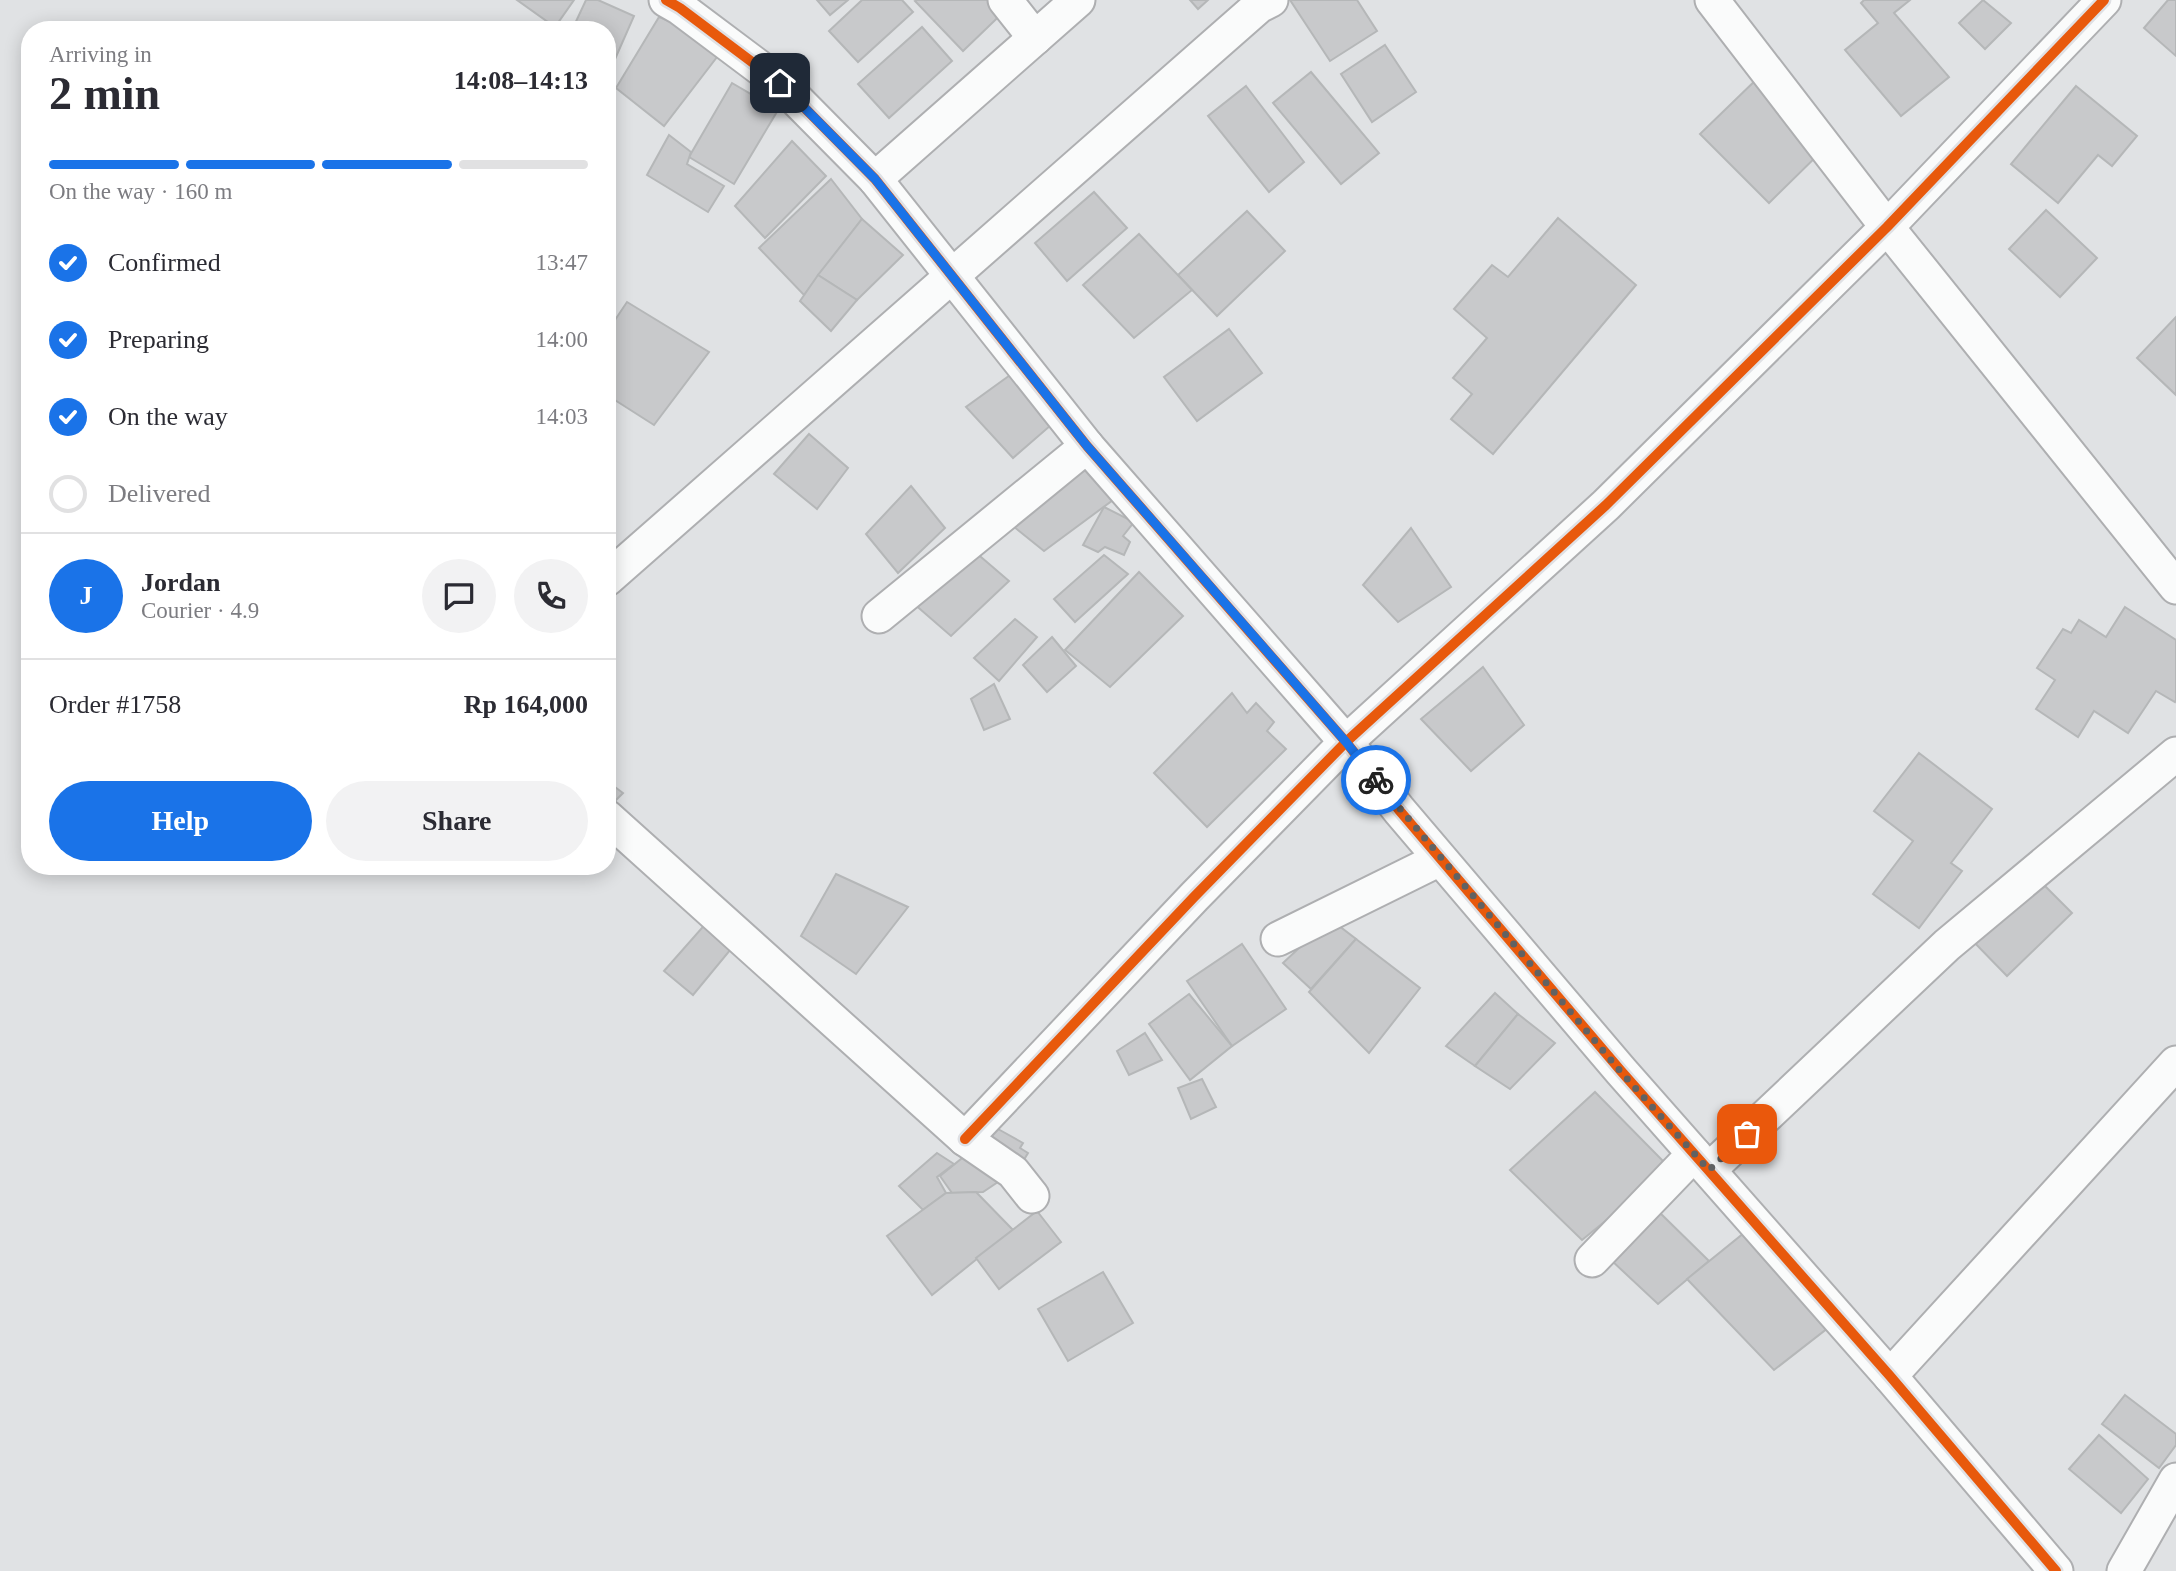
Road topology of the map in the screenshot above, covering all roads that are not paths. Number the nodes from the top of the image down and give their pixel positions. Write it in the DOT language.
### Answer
graph roads {
  1 [pos="666,0"];
  2 [pos="1004,0"];
  3 [pos="1078,0"];
  4 [pos="1271,0"];
  5 [pos="1712,0"];
  6 [pos="2105,0"];
  7 [pos="1035,38"];
  8 [pos="875,179"];
  9 [pos="1887,227"];
  10 [pos="951,276"];
  11 [pos="1087,446"];
  12 [pos="616,571"];
  13 [pos="2176,587"];
  14 [pos="879,616"];
  15 [pos="1346,742"];
  16 [pos="2176,754"];
  17 [pos="616,825"];
  18 [pos="1440,859"];
  19 [pos="1278,939"];
  20 [pos="2176,1063"];
  21 [pos="965,1139"];
  22 [pos="1701,1162"];
  23 [pos="1032,1196"];
  24 [pos="1592,1260"];
  25 [pos="1890,1376"];
  26 [pos="2176,1480"];
  27 [pos="2056,1571"];
  28 [pos="2124,1571"];
  1 -- 8 [label="street"];
  2 -- 7 [label="street"];
  3 -- 7 [label="street"];
  4 -- 10 [label="street"];
  5 -- 9 [label="street"];
  6 -- 9 [label="street"];
  7 -- 8 [label="street"];
  8 -- 10 [label="street"];
  9 -- 13 [label="street"];
  9 -- 15 [label="street"];
  10 -- 11 [label="street"];
  10 -- 12 [label="street"];
  11 -- 14 [label="street"];
  11 -- 15 [label="street"];
  15 -- 18 [label="street"];
  15 -- 21 [label="street"];
  16 -- 22 [label="street"];
  17 -- 21 [label="street"];
  18 -- 19 [label="street"];
  18 -- 22 [label="street"];
  20 -- 25 [label="street"];
  21 -- 23 [label="street"];
  22 -- 24 [label="street"];
  22 -- 25 [label="street"];
  25 -- 27 [label="street"];
  26 -- 28 [label="street"];
}
